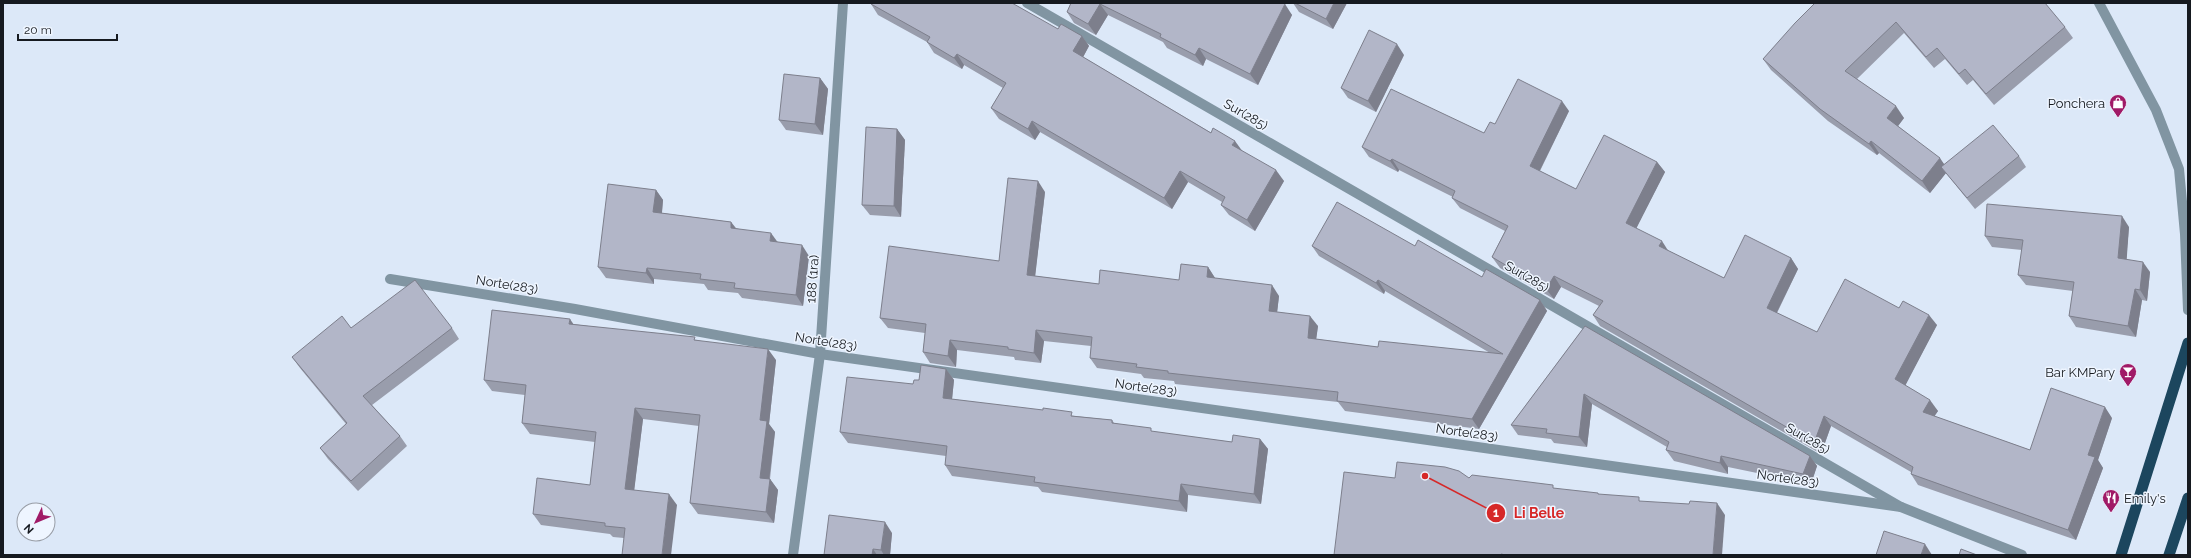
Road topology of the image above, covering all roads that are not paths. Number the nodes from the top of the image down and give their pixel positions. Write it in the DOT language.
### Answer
graph roads {
  1 [pos="843,3"];
  2 [pos="1027,3"];
  3 [pos="2099,3"];
  4 [pos="390,279"];
  5 [pos="2188,310"];
  6 [pos="2188,343"];
  7 [pos="820,354"];
  8 [pos="2188,498"];
  9 [pos="1901,507"];
  10 [pos="793,555"];
  11 [pos="2022,555"];
  12 [pos="2121,555"];
  13 [pos="2169,555"];
  1 -- 7 [label="street, 188 (1ra)"];
  2 -- 9 [label="street, Sur(285)"];
  3 -- 5 [label="street"];
  4 -- 7 [label="street, Norte(283)"];
  6 -- 12 [label="highway"];
  7 -- 9 [label="street, Norte(283)"];
  7 -- 10 [label="street, 188 (1ra)"];
  8 -- 13 [label="highway"];
  9 -- 11 [label="street, Sur(285)"];
}
